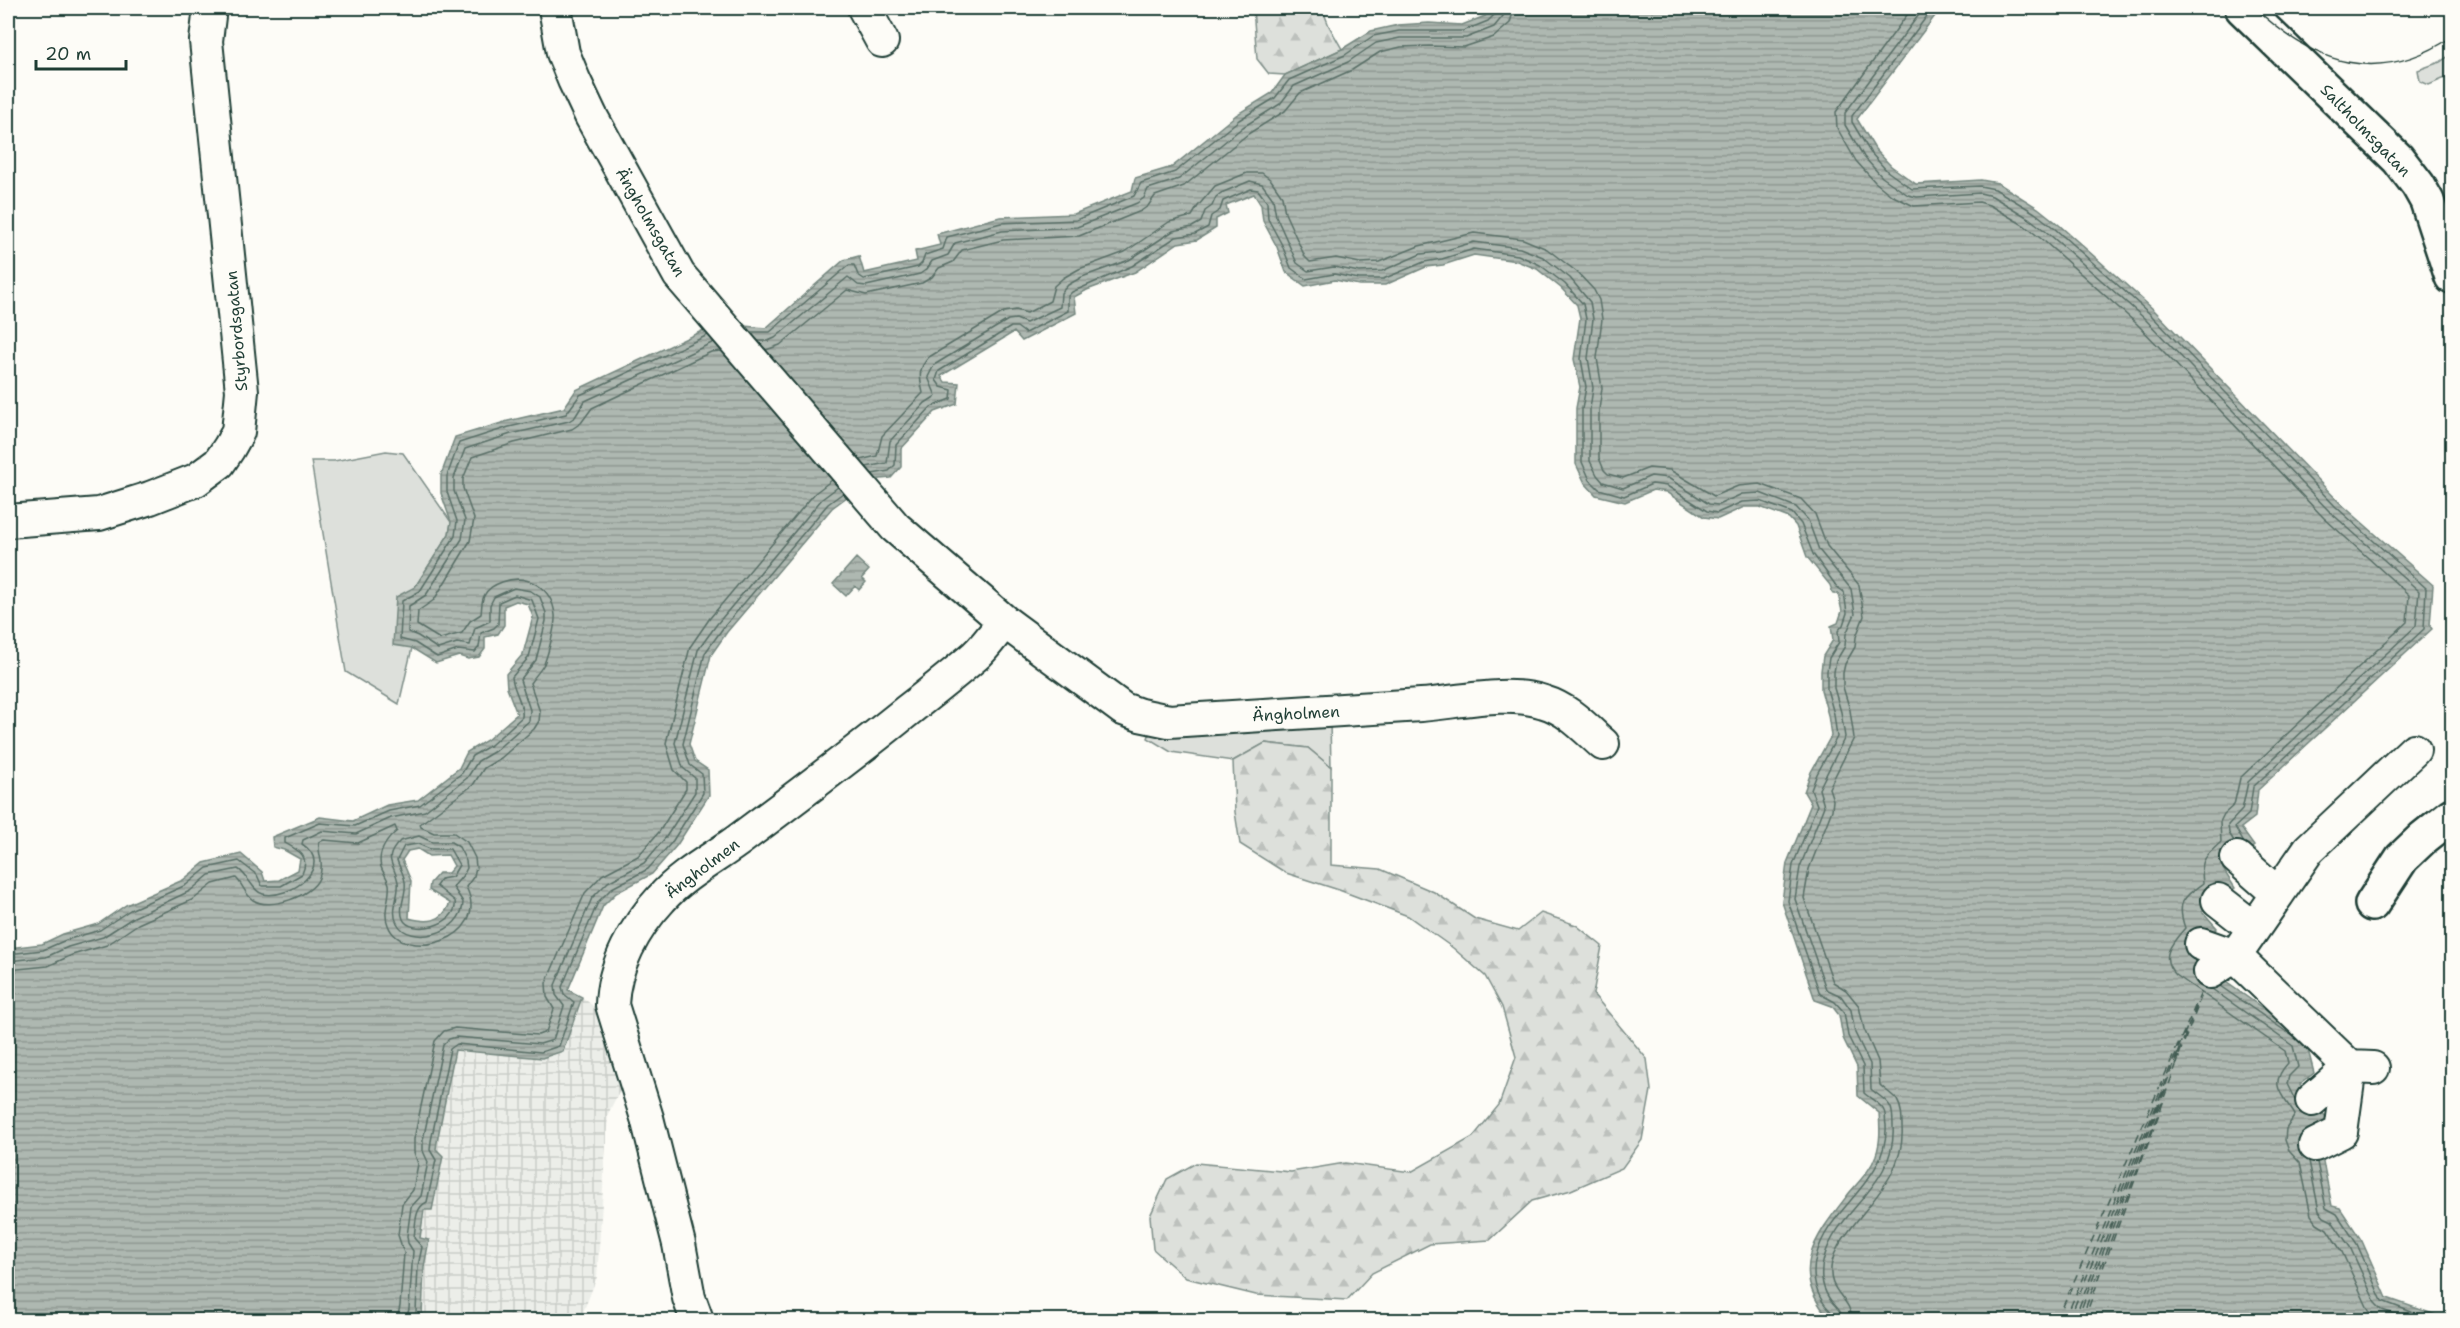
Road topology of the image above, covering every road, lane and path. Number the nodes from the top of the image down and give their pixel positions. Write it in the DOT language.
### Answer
graph roads {
  1 [pos="210,8"];
  2 [pos="555,8"];
  3 [pos="864,8"];
  4 [pos="2242,8"];
  5 [pos="882,41"];
  6 [pos="2452,277"];
  7 [pos="866,491"];
  8 [pos="8,521"];
  9 [pos="1004,621"];
  10 [pos="1603,744"];
  11 [pos="2414,750"];
  12 [pos="2452,815"];
  13 [pos="2238,858"];
  14 [pos="2278,894"];
  15 [pos="2218,900"];
  16 [pos="2372,904"];
  17 [pos="2254,928"];
  18 [pos="2361,1068"];
  19 [pos="2312,1100"];
  20 [pos="2314,1145"];
  21 [pos="698,1320"];
  1 -- 8 [label="street, Styrbordsgatan"];
  2 -- 7 [label="street, Ängholmsgatan"];
  3 -- 5 [label="street"];
  4 -- 6 [label="street, Saltholmsgatan"];
  7 -- 9 [label="street, Ängholmen"];
  9 -- 10 [label="street, Ängholmen"];
  9 -- 21 [label="street, Ängholmen"];
  11 -- 14 [label="street"];
  12 -- 16 [label="street"];
  13 -- 14 [label="street"];
  14 -- 17 [label="street"];
  15 -- 17 [label="street"];
  17 -- 18 [label="street"];
  18 -- 19 [label="street"];
  18 -- 20 [label="street"];
}
